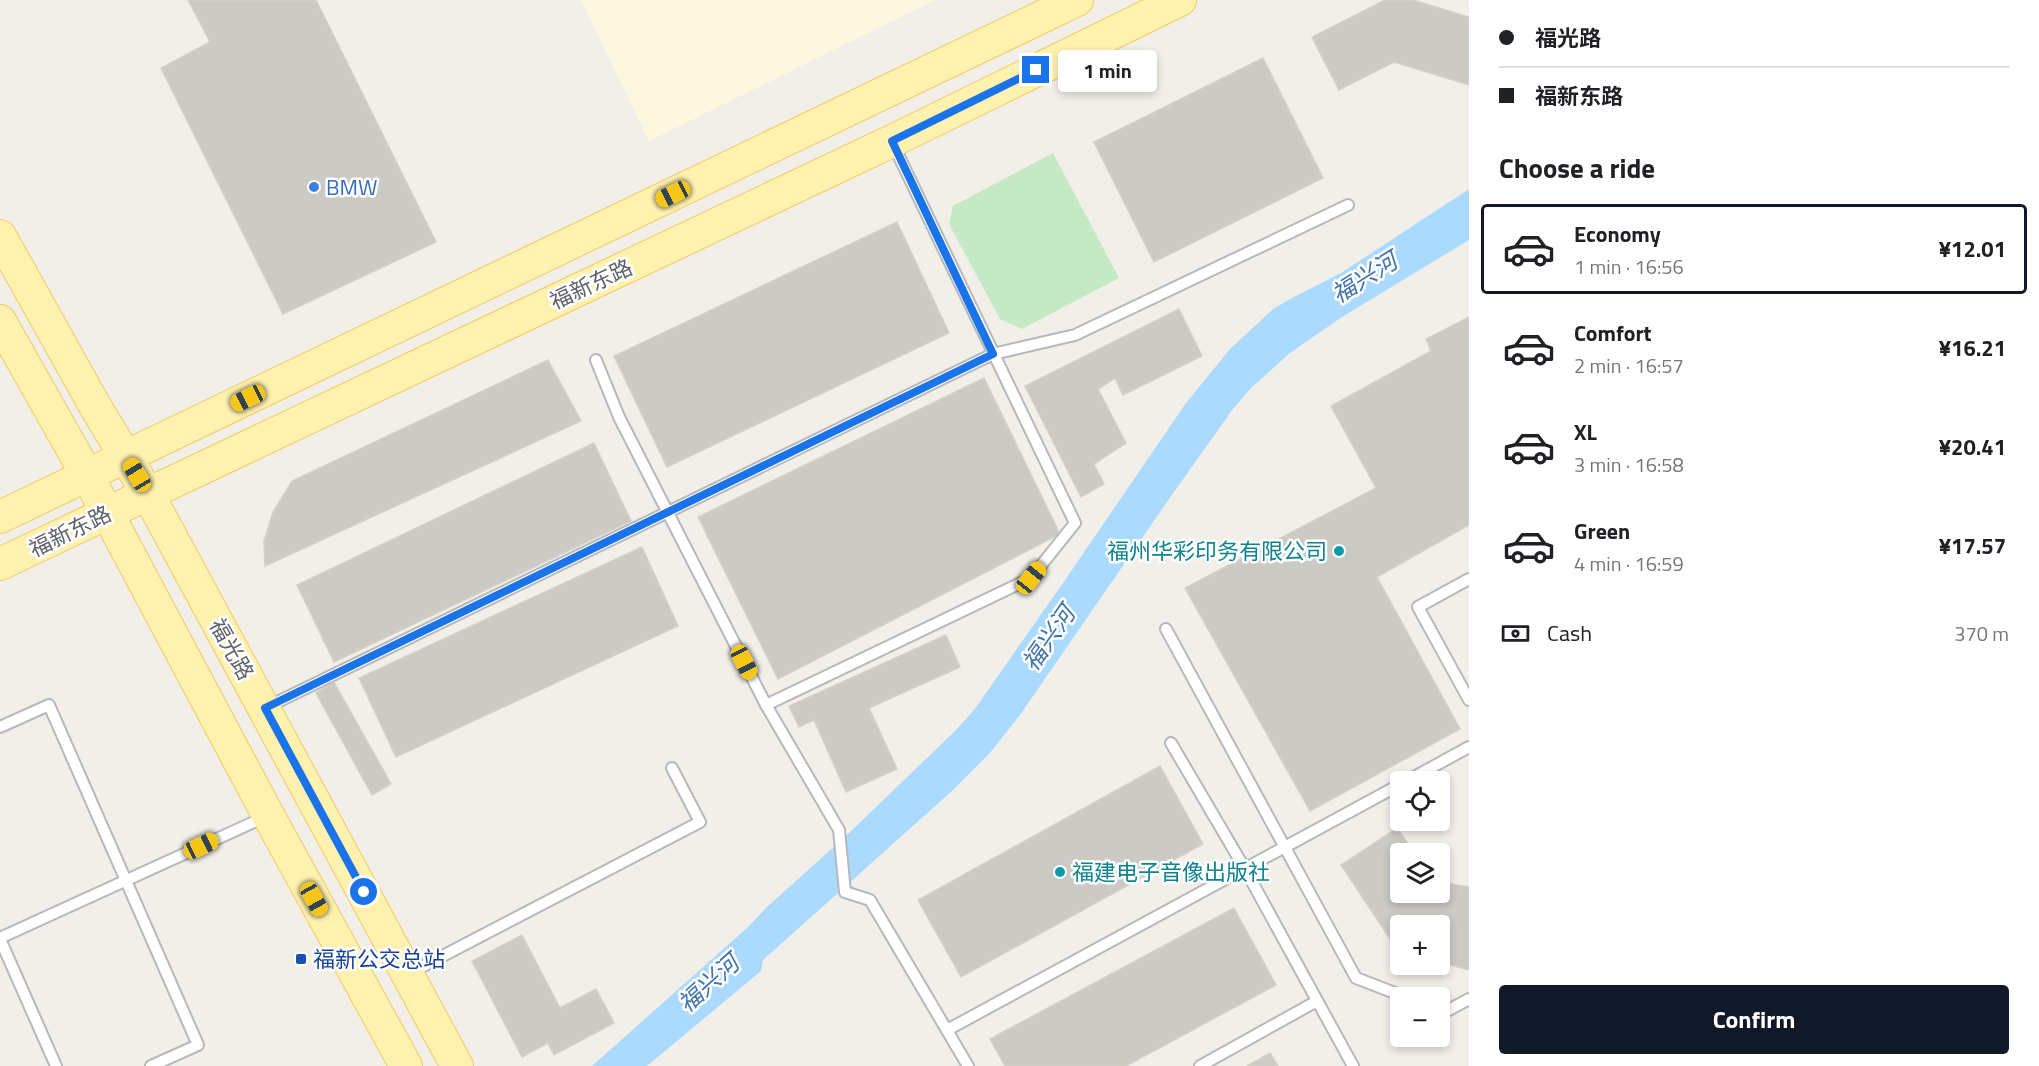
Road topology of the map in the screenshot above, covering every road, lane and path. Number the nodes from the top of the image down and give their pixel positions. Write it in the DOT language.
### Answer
graph roads {
  1 [pos="1077,0"];
  2 [pos="1180,0"];
  3 [pos="892,141"];
  4 [pos="1348,205"];
  5 [pos="0,236"];
  6 [pos="0,321"];
  7 [pos="993,354"];
  8 [pos="597,360"];
  9 [pos="126,457"];
  10 [pos="87,475"];
  11 [pos="148,494"];
  12 [pos="108,513"];
  13 [pos="669,513"];
  14 [pos="0,517"];
  15 [pos="0,564"];
  16 [pos="1469,579"];
  17 [pos="1166,629"];
  18 [pos="1469,700"];
  19 [pos="766,705"];
  20 [pos="265,708"];
  21 [pos="0,727"];
  22 [pos="1171,743"];
  23 [pos="1469,747"];
  24 [pos="672,768"];
  25 [pos="1426,771"];
  26 [pos="1390,790"];
  27 [pos="268,815"];
  28 [pos="1284,847"];
  29 [pos="1245,869"];
  30 [pos="127,880"];
  31 [pos="0,939"];
  32 [pos="407,975"];
  33 [pos="1390,991"];
  34 [pos="1469,999"];
  35 [pos="1317,1001"];
  36 [pos="1450,1009"];
  37 [pos="947,1030"];
  38 [pos="57,1066"];
  39 [pos="151,1066"];
  40 [pos="406,1066"];
  41 [pos="457,1066"];
  42 [pos="968,1066"];
  43 [pos="1200,1066"];
  44 [pos="1353,1066"];
  1 -- 9 [label="main road, 福新东路"];
  2 -- 3 [label="main road, 福新东路"];
  3 -- 7 [label="lane"];
  3 -- 11 [label="main road, 福新东路"];
  4 -- 7 [label="lane"];
  5 -- 9 [label="main road, 福光路"];
  6 -- 10 [label="main road, 福光路"];
  7 -- 13 [label="lane"];
  7 -- 19 [label="lane"];
  8 -- 13 [label="lane"];
  9 -- 10 [label="main road, 福新东路"];
  9 -- 11 [label="main road, 福光路"];
  10 -- 12 [label="main road, 福光路"];
  10 -- 14 [label="main road, 福新东路"];
  11 -- 12 [label="main road, 福新东路"];
  11 -- 20 [label="main road, 福光路"];
  12 -- 15 [label="main road, 福新东路"];
  12 -- 27 [label="main road, 福光路"];
  13 -- 19 [label="lane"];
  13 -- 20 [label="lane"];
  16 -- 18 [label="lane"];
  17 -- 28 [label="lane"];
  19 -- 37 [label="lane"];
  20 -- 32 [label="main road, 福光路"];
  21 -- 30 [label="lane"];
  22 -- 29 [label="lane"];
  23 -- 25 [label="lane"];
  24 -- 32 [label="lane"];
  26 -- 28 [label="lane"];
  27 -- 30 [label="lane"];
  27 -- 40 [label="main road, 福光路"];
  28 -- 29 [label="lane"];
  28 -- 33 [label="lane"];
  29 -- 35 [label="lane"];
  29 -- 37 [label="lane"];
  30 -- 31 [label="lane"];
  30 -- 39 [label="lane"];
  31 -- 38 [label="lane"];
  32 -- 41 [label="main road, 福光路"];
  34 -- 36 [label="lane"];
  35 -- 43 [label="lane"];
  35 -- 44 [label="lane"];
  37 -- 42 [label="lane"];
}
